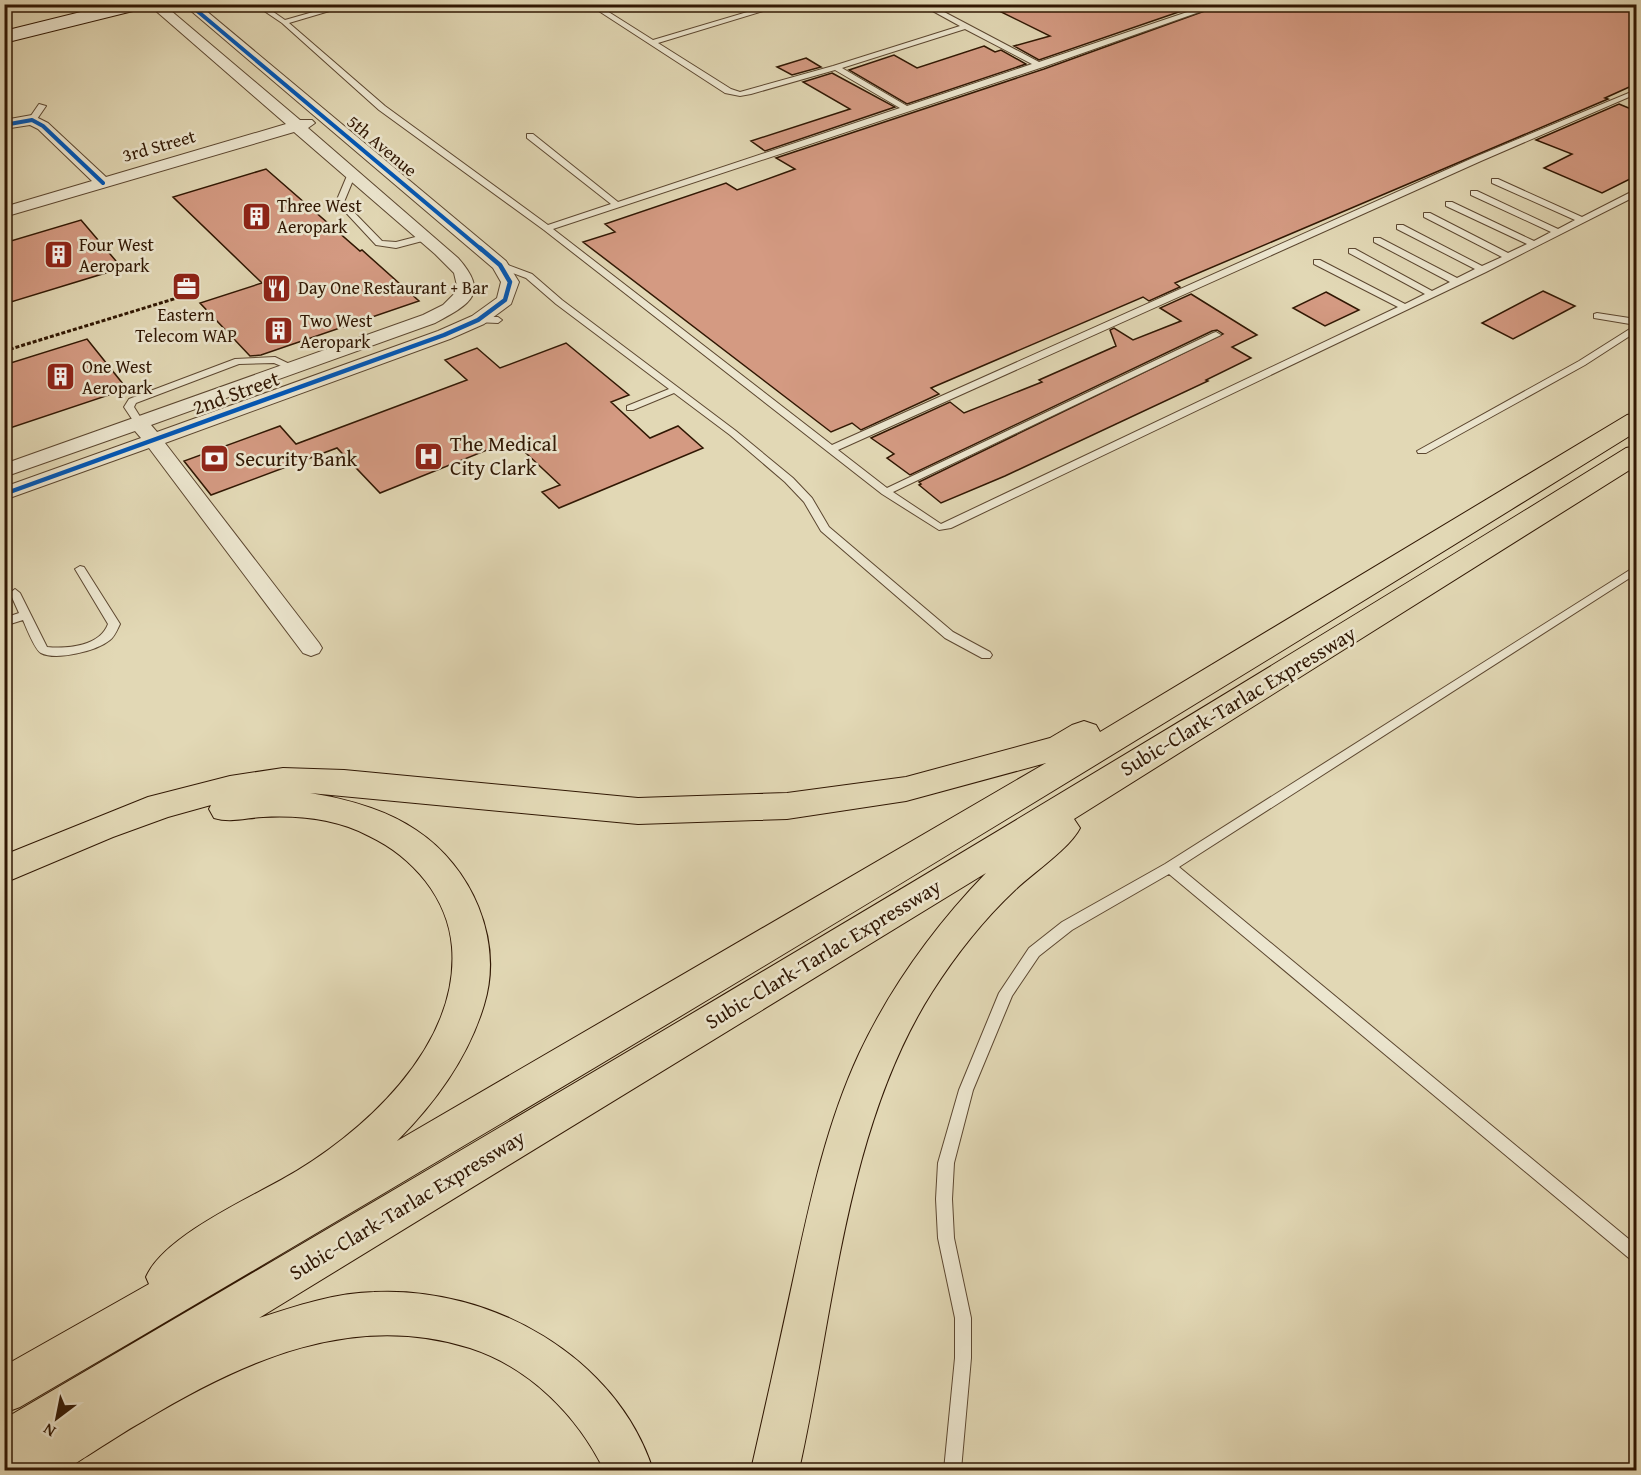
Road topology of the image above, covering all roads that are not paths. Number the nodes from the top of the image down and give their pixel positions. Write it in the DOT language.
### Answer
graph roads {
  1 [pos="98,4"];
  2 [pos="138,4"];
  3 [pos="154,4"];
  4 [pos="189,4"];
  5 [pos="257,4"];
  6 [pos="350,4"];
  7 [pos="591,4"];
  8 [pos="783,4"];
  9 [pos="923,4"];
  10 [pos="1219,4"];
  11 [pos="285,22"];
  12 [pos="966,26"];
  13 [pos="4,27"];
  14 [pos="4,37"];
  15 [pos="651,43"];
  16 [pos="1040,65"];
  17 [pos="836,68"];
  18 [pos="1636,92"];
  19 [pos="42,106"];
  20 [pos="907,109"];
  21 [pos="324,118"];
  22 [pos="32,120"];
  23 [pos="4,125"];
  24 [pos="297,126"];
  25 [pos="530,136"];
  26 [pos="352,173"];
  27 [pos="1495,181"];
  28 [pos="103,183"];
  29 [pos="1636,192"];
  30 [pos="1474,193"];
  31 [pos="616,204"];
  32 [pos="1449,204"];
  33 [pos="4,212"];
  34 [pos="1427,215"];
  35 [pos="1582,220"];
  36 [pos="547,228"];
  37 [pos="1400,228"];
  38 [pos="1558,232"];
  39 [pos="427,237"];
  40 [pos="1377,240"];
  41 [pos="1534,244"];
  42 [pos="1352,251"];
  43 [pos="1509,257"];
  44 [pos="1317,262"];
  45 [pos="500,265"];
  46 [pos="1483,270"];
  47 [pos="1457,282"];
  48 [pos="468,286"];
  49 [pos="1431,294"];
  50 [pos="1402,306"];
  51 [pos="1597,316"];
  52 [pos="478,320"];
  53 [pos="498,320"];
  54 [pos="1636,322"];
  55 [pos="1636,328"];
  56 [pos="1216,335"];
  57 [pos="292,368"];
  58 [pos="309,384"];
  59 [pos="677,389"];
  60 [pos="630,408"];
  61 [pos="1636,421"];
  62 [pos="139,423"];
  63 [pos="153,440"];
  64 [pos="831,449"];
  65 [pos="1422,451"];
  66 [pos="1636,454"];
  67 [pos="4,471"];
  68 [pos="886,492"];
  69 [pos="4,494"];
  70 [pos="81,569"];
  71 [pos="1636,569"];
  72 [pos="15,593"];
  73 [pos="26,615"];
  74 [pos="4,622"];
  75 [pos="311,648"];
  76 [pos="986,655"];
  77 [pos="1244,680"];
  78 [pos="1170,867"];
  79 [pos="4,870"];
  80 [pos="4,888"];
  81 [pos="1636,1254"];
  82 [pos="59,1359"];
  83 [pos="4,1391"];
  84 [pos="4,1446"];
  85 [pos="20,1470"];
  86 [pos="629,1470"];
  87 [pos="775,1470"];
  88 [pos="952,1470"];
  1 -- 13 [label="main road"];
  2 -- 14 [label="main road"];
  3 -- 24 [label="street, 5th Avenue"];
  4 -- 21 [label="street, 5th Avenue"];
  5 -- 11 [label="lane"];
  6 -- 11 [label="lane"];
  7 -- 15 [label="lane"];
  8 -- 15 [label="lane"];
  9 -- 12 [label="lane"];
  10 -- 16 [label="lane"];
  11 -- 36 [label="lane"];
  12 -- 16 [label="lane"];
  12 -- 17 [label="lane"];
  15 -- 17 [label="lane"];
  16 -- 20 [label="lane"];
  17 -- 20 [label="lane"];
  18 -- 64 [label="lane"];
  19 -- 22 [label="lane"];
  20 -- 31 [label="lane"];
  21 -- 24 [label="street, 3rd Street"];
  21 -- 45 [label="street, 5th Avenue"];
  22 -- 23 [label="street"];
  22 -- 28 [label="street"];
  24 -- 26 [label="street, 5th Avenue"];
  24 -- 28 [label="street, 3rd Street"];
  25 -- 31 [label="lane"];
  26 -- 39 [label="street, 5th Avenue"];
  26 -- 39 [label="lane"];
  27 -- 35 [label="lane"];
  28 -- 33 [label="street, 3rd Street"];
  29 -- 35 [label="lane"];
  30 -- 38 [label="lane"];
  31 -- 36 [label="lane"];
  32 -- 41 [label="lane"];
  34 -- 43 [label="lane"];
  35 -- 38 [label="lane"];
  36 -- 64 [label="lane"];
  37 -- 46 [label="lane"];
  38 -- 41 [label="lane"];
  39 -- 48 [label="street, 5th Avenue"];
  40 -- 47 [label="lane"];
  41 -- 43 [label="lane"];
  42 -- 49 [label="lane"];
  43 -- 46 [label="lane"];
  44 -- 50 [label="lane"];
  45 -- 52 [label="street"];
  45 -- 59 [label="lane"];
  46 -- 47 [label="lane"];
  47 -- 49 [label="lane"];
  48 -- 57 [label="street, 2nd Street"];
  49 -- 50 [label="lane"];
  50 -- 68 [label="lane"];
  51 -- 54 [label="lane"];
  52 -- 53 [label="lane"];
  52 -- 58 [label="street, 2nd Street"];
  55 -- 65 [label="lane"];
  56 -- 68 [label="lane"];
  57 -- 58 [label="street"];
  57 -- 62 [label="street, 2nd Street"];
  58 -- 63 [label="street, 2nd Street"];
  59 -- 60 [label="lane"];
  59 -- 76 [label="lane"];
  61 -- 77 [label="highway, Subic-Clark-Tarlac Expressway"];
  62 -- 63 [label="street"];
  62 -- 67 [label="street, 2nd Street"];
  63 -- 69 [label="street, 2nd Street"];
  63 -- 75 [label="street"];
  64 -- 68 [label="lane"];
  66 -- 77 [label="highway, Subic-Clark-Tarlac Expressway"];
  70 -- 73 [label="lane"];
  71 -- 78 [label="lane"];
  72 -- 73 [label="lane"];
  73 -- 74 [label="lane"];
  77 -- 79 [label="highway"];
  77 -- 82 [label="highway, Subic-Clark-Tarlac Expressway"];
  77 -- 84 [label="highway, Subic-Clark-Tarlac Expressway"];
  77 -- 87 [label="highway"];
  78 -- 81 [label="lane"];
  78 -- 88 [label="lane"];
  80 -- 82 [label="highway"];
  82 -- 83 [label="highway, Subic-Clark-Tarlac Expressway"];
  85 -- 86 [label="highway"];
}
